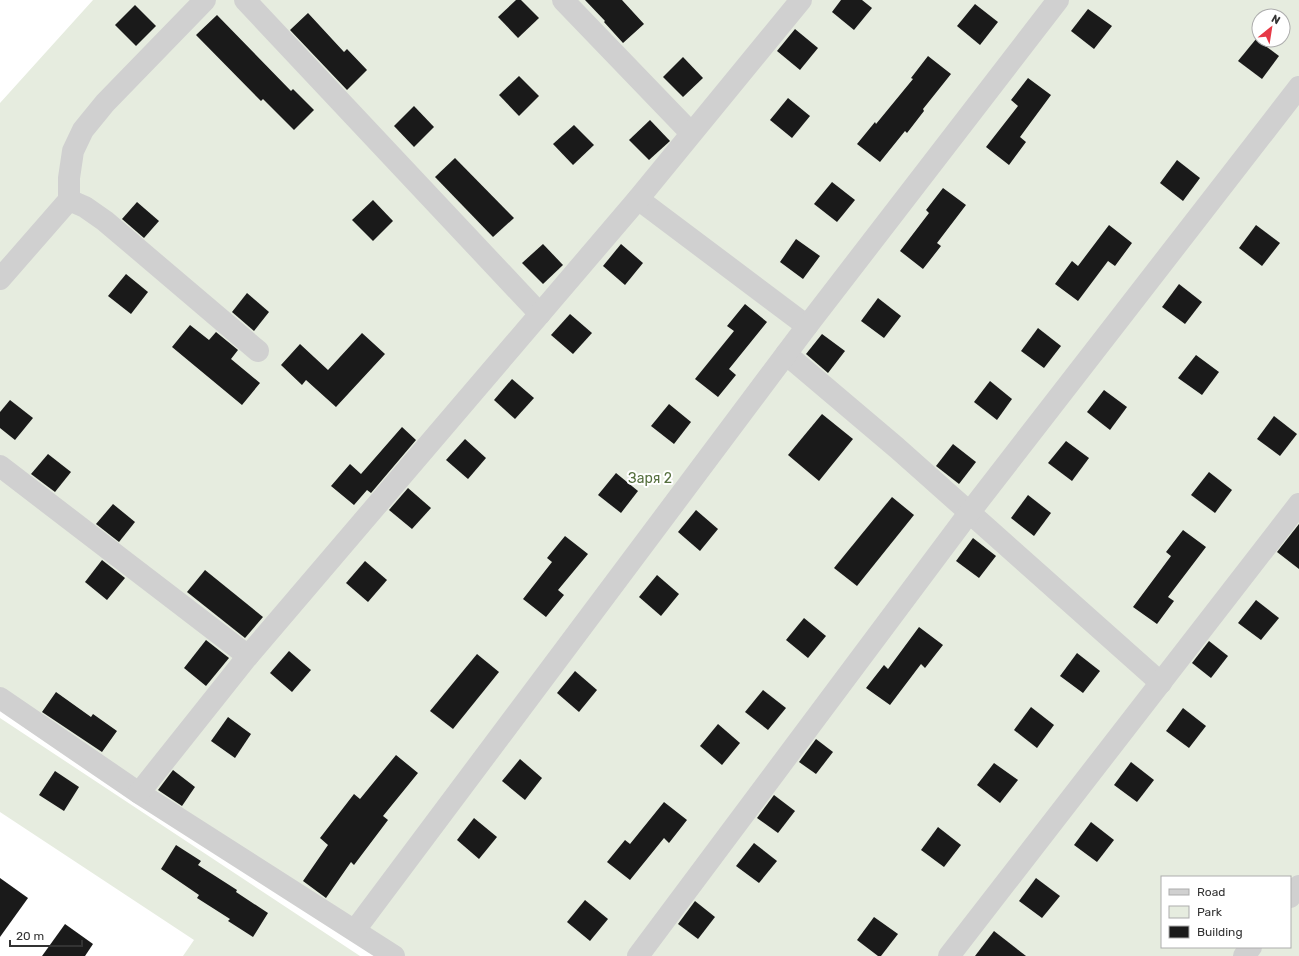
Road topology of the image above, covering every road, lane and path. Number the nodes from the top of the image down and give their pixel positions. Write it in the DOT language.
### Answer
graph roads {
  1 [pos="205,0"];
  2 [pos="245,0"];
  3 [pos="563,0"];
  4 [pos="801,0"];
  5 [pos="1058,0"];
  6 [pos="1299,87"];
  7 [pos="691,133"];
  8 [pos="638,199"];
  9 [pos="69,200"];
  10 [pos="0,279"];
  11 [pos="540,314"];
  12 [pos="807,326"];
  13 [pos="258,351"];
  14 [pos="786,354"];
  15 [pos="0,466"];
  16 [pos="1299,504"];
  17 [pos="969,513"];
  18 [pos="248,656"];
  19 [pos="1161,683"];
  20 [pos="0,698"];
  21 [pos="139,794"];
  22 [pos="1299,886"];
  23 [pos="1291,897"];
  24 [pos="355,930"];
  25 [pos="1250,948"];
  26 [pos="394,956"];
  27 [pos="638,956"];
  28 [pos="949,956"];
  29 [pos="1244,956"];
  1 -- 9 [label="lane"];
  2 -- 11 [label="lane"];
  3 -- 7 [label="lane"];
  4 -- 7 [label="lane"];
  5 -- 12 [label="lane"];
  6 -- 17 [label="lane"];
  7 -- 8 [label="lane"];
  8 -- 11 [label="lane"];
  8 -- 12 [label="lane"];
  9 -- 10 [label="lane"];
  9 -- 13 [label="lane"];
  11 -- 18 [label="lane"];
  12 -- 14 [label="lane"];
  14 -- 17 [label="lane"];
  14 -- 24 [label="lane"];
  15 -- 18 [label="lane"];
  16 -- 19 [label="lane"];
  17 -- 19 [label="lane"];
  17 -- 27 [label="lane"];
  18 -- 21 [label="lane"];
  19 -- 28 [label="lane"];
  20 -- 21 [label="lane"];
  21 -- 24 [label="lane"];
  22 -- 23 [label="lane"];
  24 -- 26 [label="lane"];
  25 -- 29 [label="lane"];
}
